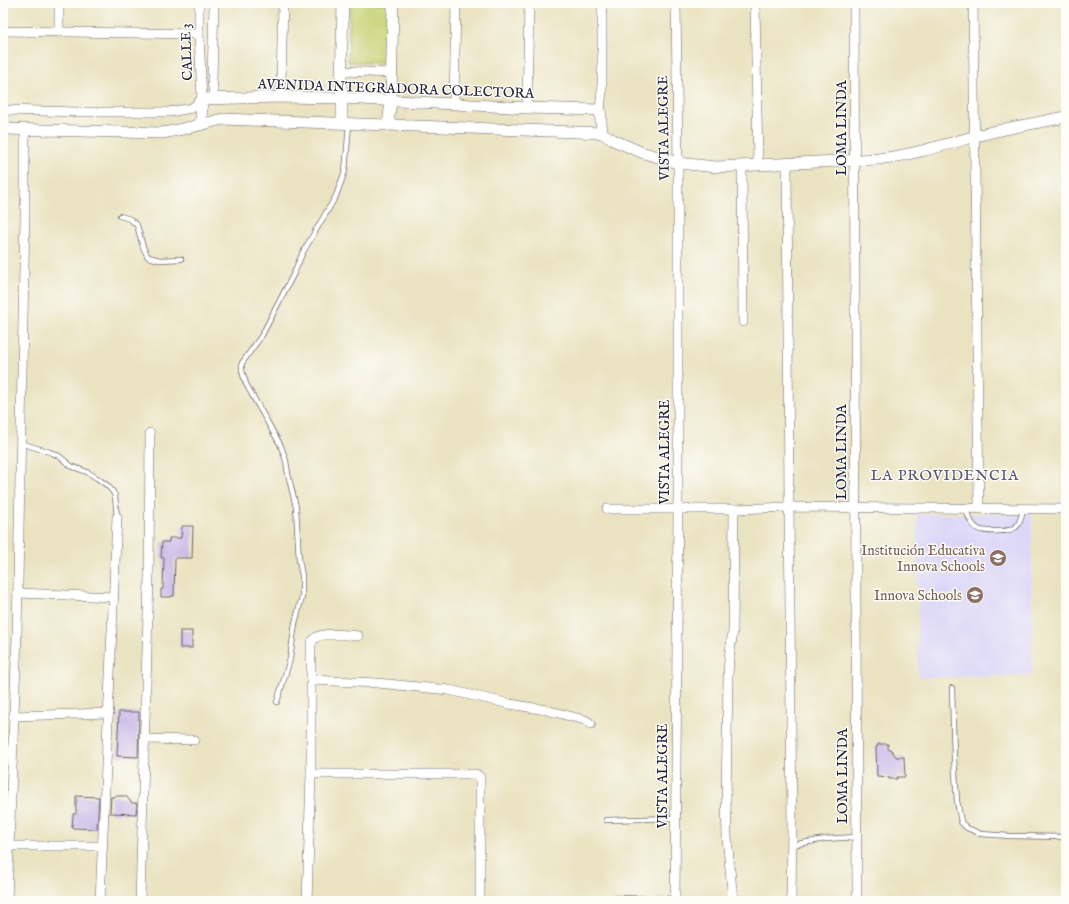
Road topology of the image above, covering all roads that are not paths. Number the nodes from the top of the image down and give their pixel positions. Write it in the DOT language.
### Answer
graph roads {
  1 [pos="59,3"];
  2 [pos="199,3"];
  3 [pos="214,3"];
  4 [pos="283,3"];
  5 [pos="343,3"];
  6 [pos="393,3"];
  7 [pos="456,3"];
  8 [pos="529,3"];
  9 [pos="602,3"];
  10 [pos="676,3"];
  11 [pos="755,3"];
  12 [pos="854,3"];
  13 [pos="973,3"];
  14 [pos="3,31"];
  15 [pos="59,32"];
  16 [pos="199,34"];
  17 [pos="341,71"];
  18 [pos="391,73"];
  19 [pos="280,97"];
  20 [pos="342,98"];
  21 [pos="202,99"];
  22 [pos="214,99"];
  23 [pos="390,101"];
  24 [pos="454,104"];
  25 [pos="527,108"];
  26 [pos="3,110"];
  27 [pos="600,110"];
  28 [pos="1066,117"];
  29 [pos="345,123"];
  30 [pos="201,124"];
  31 [pos="388,125"];
  32 [pos="3,129"];
  33 [pos="25,130"];
  34 [pos="602,133"];
  35 [pos="975,137"];
  36 [pos="855,160"];
  37 [pos="678,163"];
  38 [pos="787,163"];
  39 [pos="758,165"];
  40 [pos="742,166"];
  41 [pos="120,216"];
  42 [pos="182,259"];
  43 [pos="744,322"];
  44 [pos="150,433"];
  45 [pos="20,443"];
  46 [pos="789,507"];
  47 [pos="856,507"];
  48 [pos="678,508"];
  49 [pos="965,508"];
  50 [pos="979,508"];
  51 [pos="607,509"];
  52 [pos="734,509"];
  53 [pos="1023,509"];
  54 [pos="1066,509"];
  55 [pos="117,517"];
  56 [pos="18,593"];
  57 [pos="114,597"];
  58 [pos="358,636"];
  59 [pos="311,680"];
  60 [pos="952,688"];
  61 [pos="277,702"];
  62 [pos="108,713"];
  63 [pos="14,716"];
  64 [pos="591,724"];
  65 [pos="144,739"];
  66 [pos="194,740"];
  67 [pos="311,774"];
  68 [pos="676,818"];
  69 [pos="606,820"];
  70 [pos="1066,837"];
  71 [pos="857,838"];
  72 [pos="792,845"];
  73 [pos="10,846"];
  74 [pos="103,846"];
  75 [pos="606,898"];
  76 [pos="675,900"];
  77 [pos="7,901"];
  78 [pos="100,901"];
  79 [pos="140,901"];
  80 [pos="307,901"];
  81 [pos="480,901"];
  82 [pos="733,901"];
  83 [pos="791,901"];
  84 [pos="857,901"];
  1 -- 15 [label="street"];
  2 -- 16 [label="street, CALLE 3"];
  3 -- 22 [label="street"];
  4 -- 19 [label="street"];
  5 -- 17 [label="street"];
  6 -- 18 [label="street"];
  7 -- 24 [label="street"];
  8 -- 25 [label="street"];
  9 -- 27 [label="street"];
  10 -- 37 [label="street, VISTA ALEGRE"];
  11 -- 39 [label="street"];
  12 -- 36 [label="street, LOMA LINDA"];
  13 -- 35 [label="street"];
  14 -- 15 [label="street"];
  15 -- 16 [label="street"];
  16 -- 21 [label="street, CALLE 3"];
  17 -- 18 [label="street"];
  17 -- 20 [label="street"];
  18 -- 23 [label="street"];
  19 -- 20 [label="street, AVENIDA INTEGRADORA COLECTORA"];
  19 -- 22 [label="street, AVENIDA INTEGRADORA COLECTORA"];
  20 -- 23 [label="street, AVENIDA INTEGRADORA COLECTORA"];
  20 -- 29 [label="street"];
  21 -- 22 [label="street, AVENIDA INTEGRADORA COLECTORA"];
  21 -- 26 [label="street"];
  21 -- 30 [label="street"];
  23 -- 24 [label="street, AVENIDA INTEGRADORA COLECTORA"];
  23 -- 31 [label="street"];
  24 -- 25 [label="street, AVENIDA INTEGRADORA COLECTORA"];
  25 -- 27 [label="street, AVENIDA INTEGRADORA COLECTORA"];
  27 -- 34 [label="street"];
  28 -- 35 [label="street"];
  29 -- 30 [label="street"];
  29 -- 31 [label="street"];
  29 -- 61 [label="lane"];
  30 -- 33 [label="street"];
  31 -- 34 [label="street"];
  32 -- 33 [label="street"];
  33 -- 45 [label="street"];
  34 -- 37 [label="street"];
  35 -- 36 [label="street"];
  35 -- 50 [label="street"];
  36 -- 38 [label="street"];
  36 -- 47 [label="street, LOMA LINDA"];
  37 -- 40 [label="street"];
  37 -- 48 [label="street, VISTA ALEGRE"];
  38 -- 39 [label="street"];
  38 -- 46 [label="street"];
  39 -- 40 [label="street"];
  40 -- 43 [label="street"];
  41 -- 42 [label="lane"];
  44 -- 65 [label="street"];
  45 -- 55 [label="lane"];
  45 -- 56 [label="street"];
  46 -- 47 [label="street"];
  46 -- 52 [label="street"];
  46 -- 72 [label="street"];
  47 -- 49 [label="street"];
  47 -- 71 [label="street, LOMA LINDA"];
  48 -- 51 [label="street"];
  48 -- 52 [label="street"];
  48 -- 68 [label="street, VISTA ALEGRE"];
  49 -- 50 [label="street"];
  49 -- 53 [label="lane"];
  50 -- 53 [label="street"];
  52 -- 82 [label="street"];
  53 -- 54 [label="street"];
  55 -- 57 [label="street"];
  56 -- 57 [label="street"];
  56 -- 63 [label="street"];
  57 -- 62 [label="street"];
  58 -- 59 [label="street"];
  59 -- 64 [label="street"];
  59 -- 67 [label="street"];
  60 -- 70 [label="lane"];
  62 -- 63 [label="street"];
  62 -- 74 [label="street"];
  63 -- 73 [label="street"];
  65 -- 66 [label="street"];
  65 -- 79 [label="street"];
  67 -- 80 [label="street"];
  67 -- 81 [label="street"];
  68 -- 69 [label="lane"];
  68 -- 76 [label="street, VISTA ALEGRE"];
  71 -- 72 [label="lane"];
  71 -- 84 [label="street, LOMA LINDA"];
  72 -- 83 [label="street"];
  73 -- 74 [label="street"];
  73 -- 77 [label="street"];
  74 -- 78 [label="street"];
  75 -- 76 [label="lane"];
}
